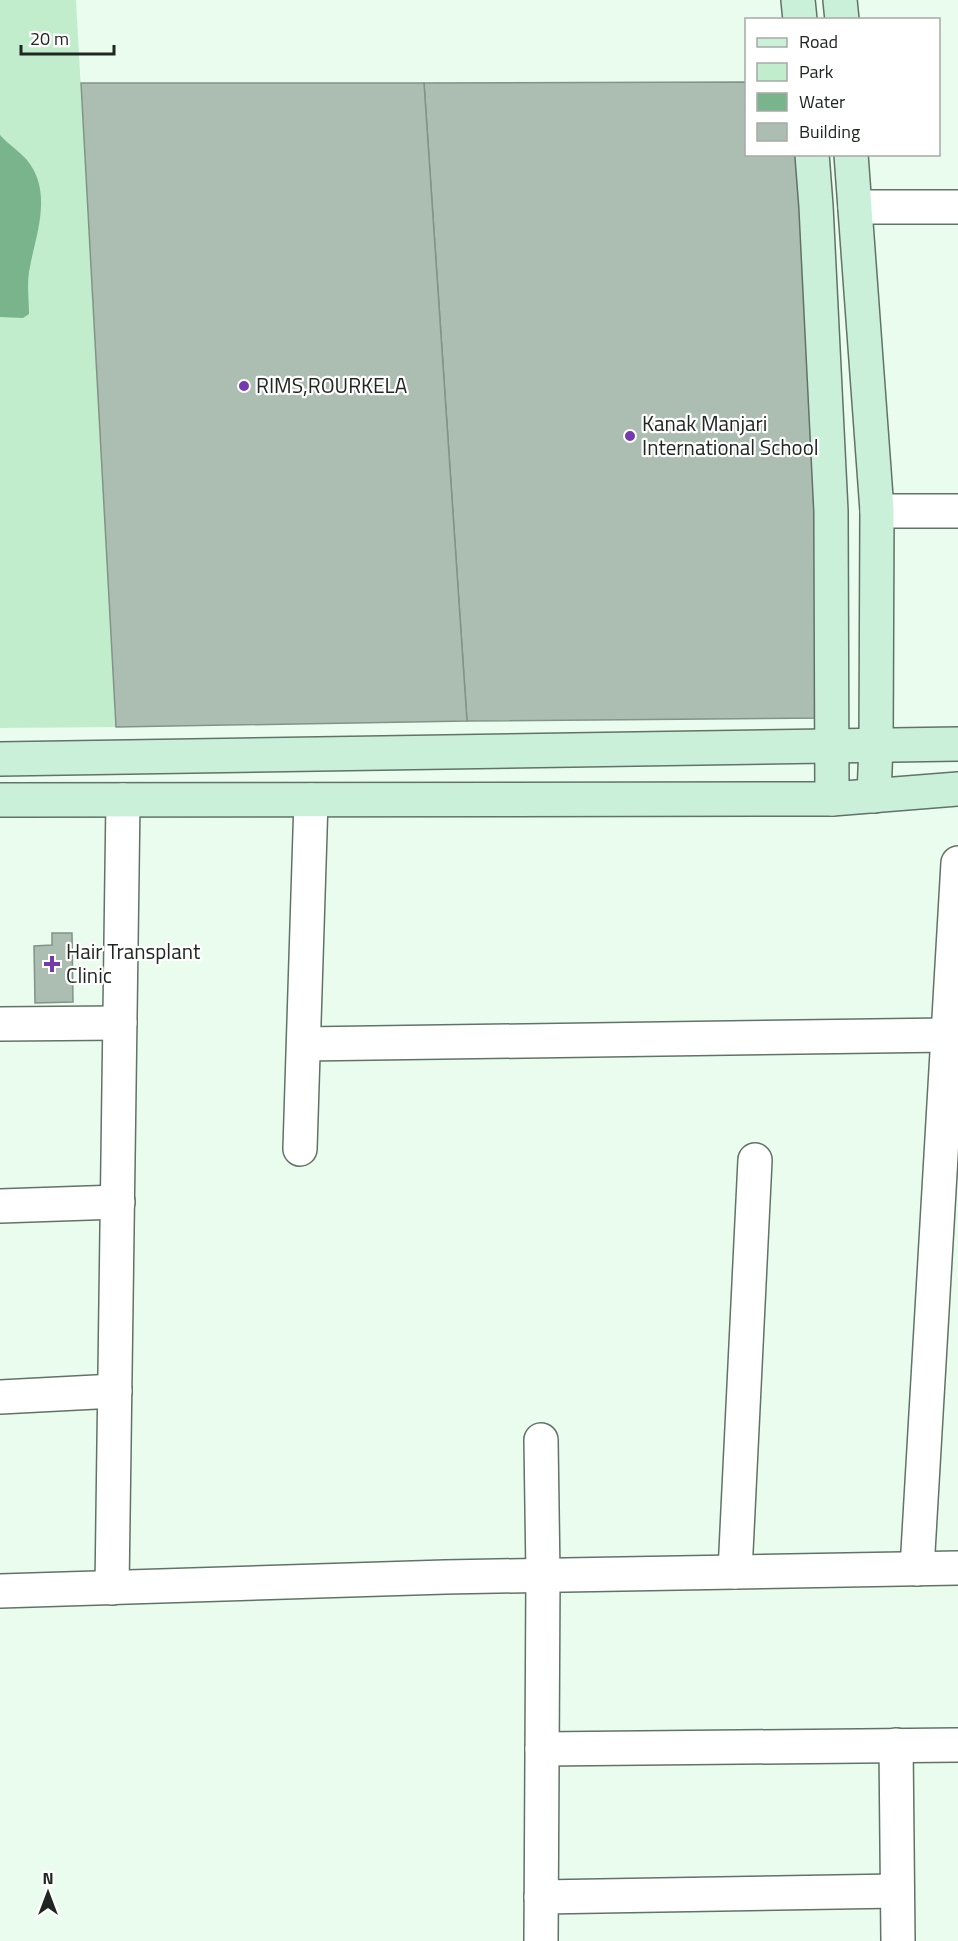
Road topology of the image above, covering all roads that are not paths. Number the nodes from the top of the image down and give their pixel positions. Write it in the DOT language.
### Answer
graph roads {
  1 [pos="798,0"];
  2 [pos="840,0"];
  3 [pos="800,18"];
  4 [pos="842,18"];
  5 [pos="812,156"];
  6 [pos="851,156"];
  7 [pos="855,207"];
  8 [pos="958,207"];
  9 [pos="822,339"];
  10 [pos="864,339"];
  11 [pos="877,511"];
  12 [pos="958,511"];
  13 [pos="876,744"];
  14 [pos="958,744"];
  15 [pos="832,746"];
  16 [pos="0,759"];
  17 [pos="958,789"];
  18 [pos="874,796"];
  19 [pos="832,799"];
  20 [pos="0,800"];
  21 [pos="123,800"];
  22 [pos="311,800"];
  23 [pos="958,863"];
  24 [pos="0,1023"];
  25 [pos="120,1023"];
  26 [pos="948,1035"];
  27 [pos="303,1044"];
  28 [pos="300,1149"];
  29 [pos="755,1160"];
  30 [pos="118,1202"];
  31 [pos="0,1206"];
  32 [pos="115,1391"];
  33 [pos="0,1397"];
  34 [pos="542,1440"];
  35 [pos="958,1568"];
  36 [pos="916,1569"];
  37 [pos="735,1572"];
  38 [pos="543,1575"];
  39 [pos="112,1588"];
  40 [pos="0,1591"];
  41 [pos="958,1744"];
  42 [pos="896,1745"];
  43 [pos="542,1749"];
  44 [pos="897,1891"];
  45 [pos="542,1897"];
  46 [pos="541,1941"];
  47 [pos="897,1941"];
  1 -- 3 [label="street"];
  2 -- 4 [label="street"];
  5 -- 9 [label="street"];
  6 -- 7 [label="street"];
  7 -- 8 [label="street"];
  7 -- 10 [label="street"];
  9 -- 10 [label="street"];
  9 -- 15 [label="street"];
  10 -- 11 [label="street"];
  11 -- 12 [label="street"];
  11 -- 13 [label="street"];
  13 -- 14 [label="street"];
  13 -- 15 [label="street"];
  13 -- 18 [label="street"];
  15 -- 16 [label="street"];
  15 -- 19 [label="street"];
  17 -- 18 [label="street"];
  18 -- 19 [label="street"];
  19 -- 22 [label="street"];
  20 -- 21 [label="street"];
  21 -- 22 [label="street"];
  21 -- 25 [label="street"];
  22 -- 27 [label="street"];
  23 -- 26 [label="street"];
  24 -- 25 [label="street"];
  25 -- 30 [label="street"];
  26 -- 27 [label="street"];
  26 -- 36 [label="street"];
  27 -- 28 [label="street"];
  29 -- 37 [label="street"];
  30 -- 31 [label="street"];
  30 -- 32 [label="street"];
  32 -- 33 [label="street"];
  32 -- 39 [label="street"];
  34 -- 38 [label="street"];
  35 -- 36 [label="street"];
  36 -- 37 [label="street"];
  37 -- 38 [label="street"];
  38 -- 39 [label="street"];
  38 -- 43 [label="street"];
  39 -- 40 [label="street"];
  41 -- 42 [label="street"];
  42 -- 43 [label="street"];
  42 -- 44 [label="street"];
  43 -- 45 [label="street"];
  44 -- 45 [label="street"];
  44 -- 47 [label="street"];
  45 -- 46 [label="street"];
}
